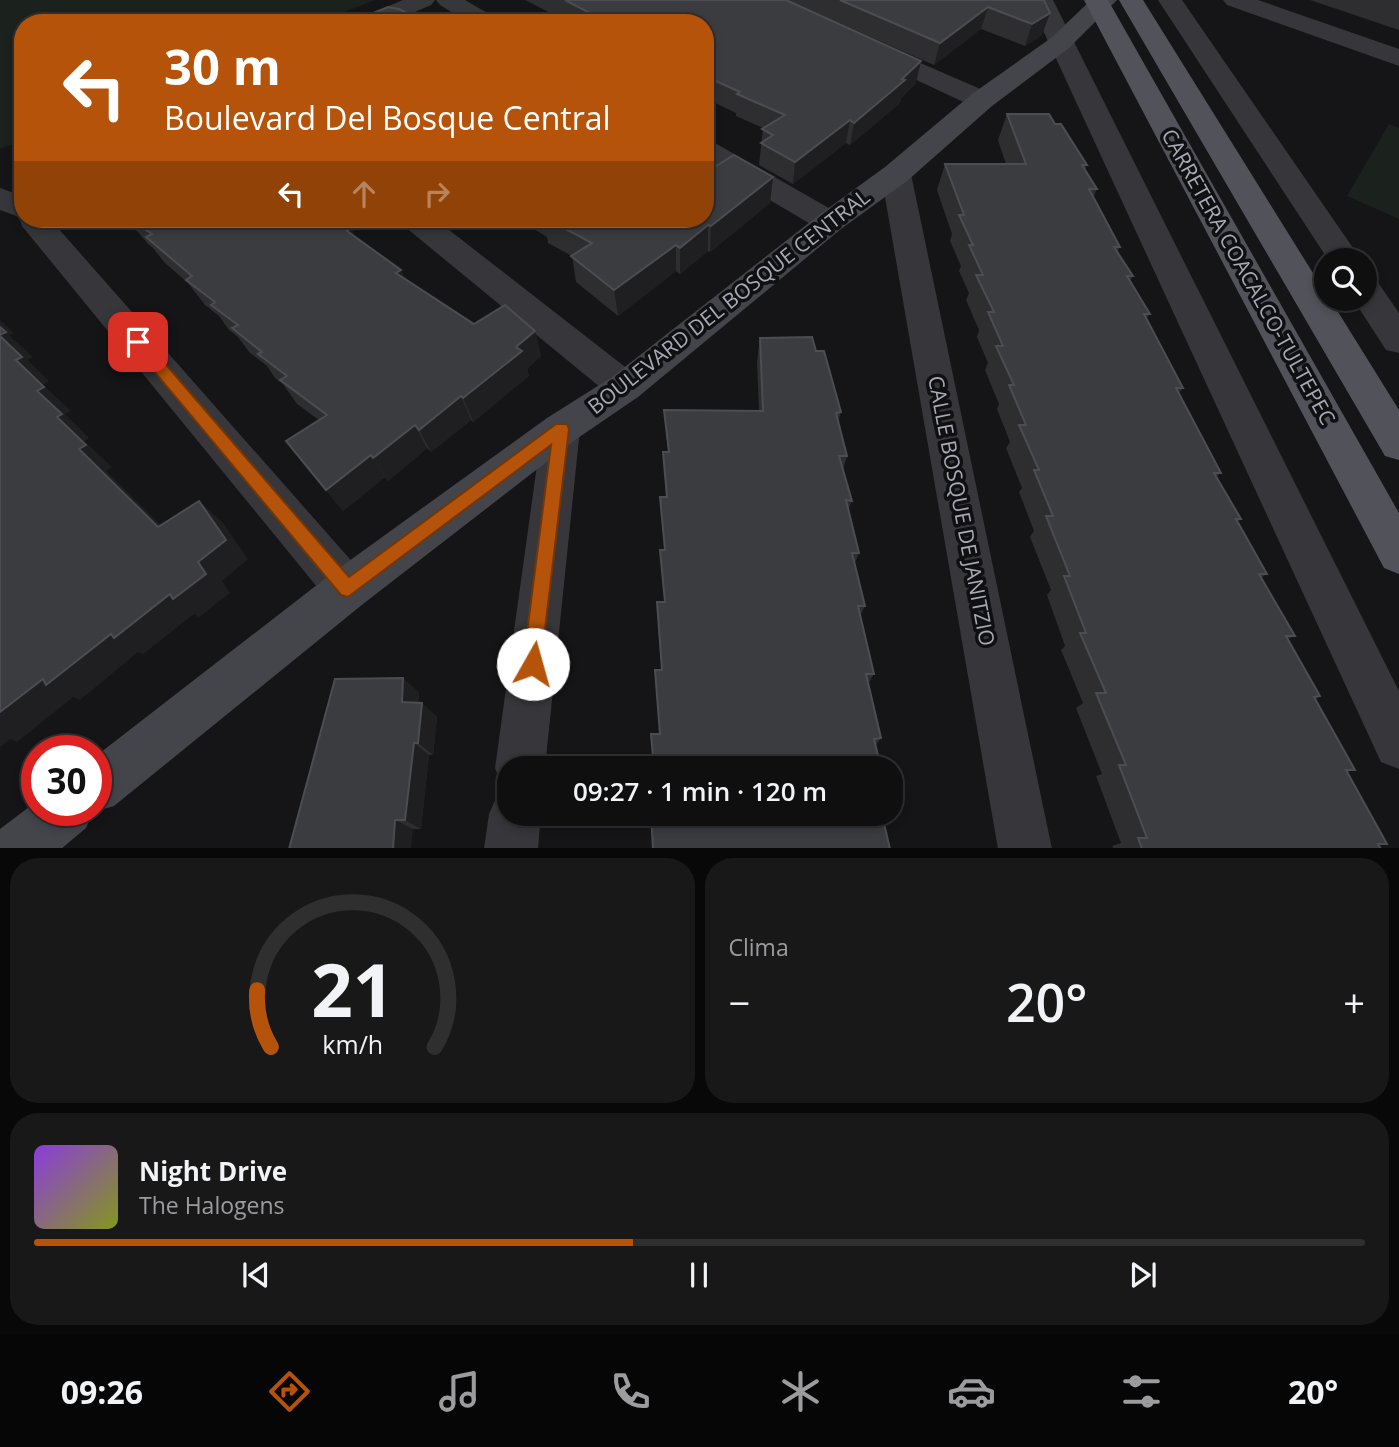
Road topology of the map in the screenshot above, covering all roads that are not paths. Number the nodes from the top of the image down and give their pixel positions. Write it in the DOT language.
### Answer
graph roads {
  1 [pos="423,0"];
  2 [pos="448,0"];
  3 [pos="1041,0"];
  4 [pos="1170,0"];
  5 [pos="1236,0"];
  6 [pos="1104,1"];
  7 [pos="390,14"];
  8 [pos="472,14"];
  9 [pos="847,39"];
  10 [pos="1060,43"];
  11 [pos="1399,58"];
  12 [pos="982,100"];
  13 [pos="714,154"];
  14 [pos="896,174"];
  15 [pos="830,222"];
  16 [pos="41,228"];
  17 [pos="426,228"];
  18 [pos="1337,248"];
  19 [pos="1377,308"];
  20 [pos="1399,340"];
  21 [pos="625,387"];
  22 [pos="561,429"];
  23 [pos="1399,444"];
  24 [pos="1399,554"];
  25 [pos="348,589"];
  26 [pos="1399,744"];
  27 [pos="521,756"];
  28 [pos="112,775"];
  29 [pos="513,826"];
  30 [pos="510,848"];
  31 [pos="1025,848"];
  1 -- 7 [label="street"];
  2 -- 8 [label="street"];
  3 -- 10 [label="street"];
  4 -- 18 [label="street"];
  5 -- 11 [label="street"];
  6 -- 10 [label="street, BOULEVARD DEL BOSQUE CENTRAL"];
  6 -- 23 [label="main road, CARRETERA COACALCO-TULTEPEC"];
  6 -- 24 [label="main road, CARRETERA COACALCO-TULTEPEC"];
  9 -- 12 [label="street"];
  10 -- 12 [label="street, BOULEVARD DEL BOSQUE CENTRAL"];
  10 -- 26 [label="street"];
  12 -- 14 [label="street, BOULEVARD DEL BOSQUE CENTRAL"];
  13 -- 15 [label="street"];
  14 -- 15 [label="street, BOULEVARD DEL BOSQUE CENTRAL"];
  14 -- 31 [label="street, CALLE BOSQUE DE JANITZIO"];
  15 -- 21 [label="street, BOULEVARD DEL BOSQUE CENTRAL"];
  16 -- 25 [label="street"];
  17 -- 21 [label="street"];
  19 -- 20 [label="street"];
  21 -- 22 [label="street, BOULEVARD DEL BOSQUE CENTRAL"];
  22 -- 25 [label="street, BOULEVARD DEL BOSQUE CENTRAL"];
  22 -- 27 [label="street"];
  25 -- 28 [label="street, BOULEVARD DEL BOSQUE CENTRAL"];
  29 -- 30 [label="street"];
}
